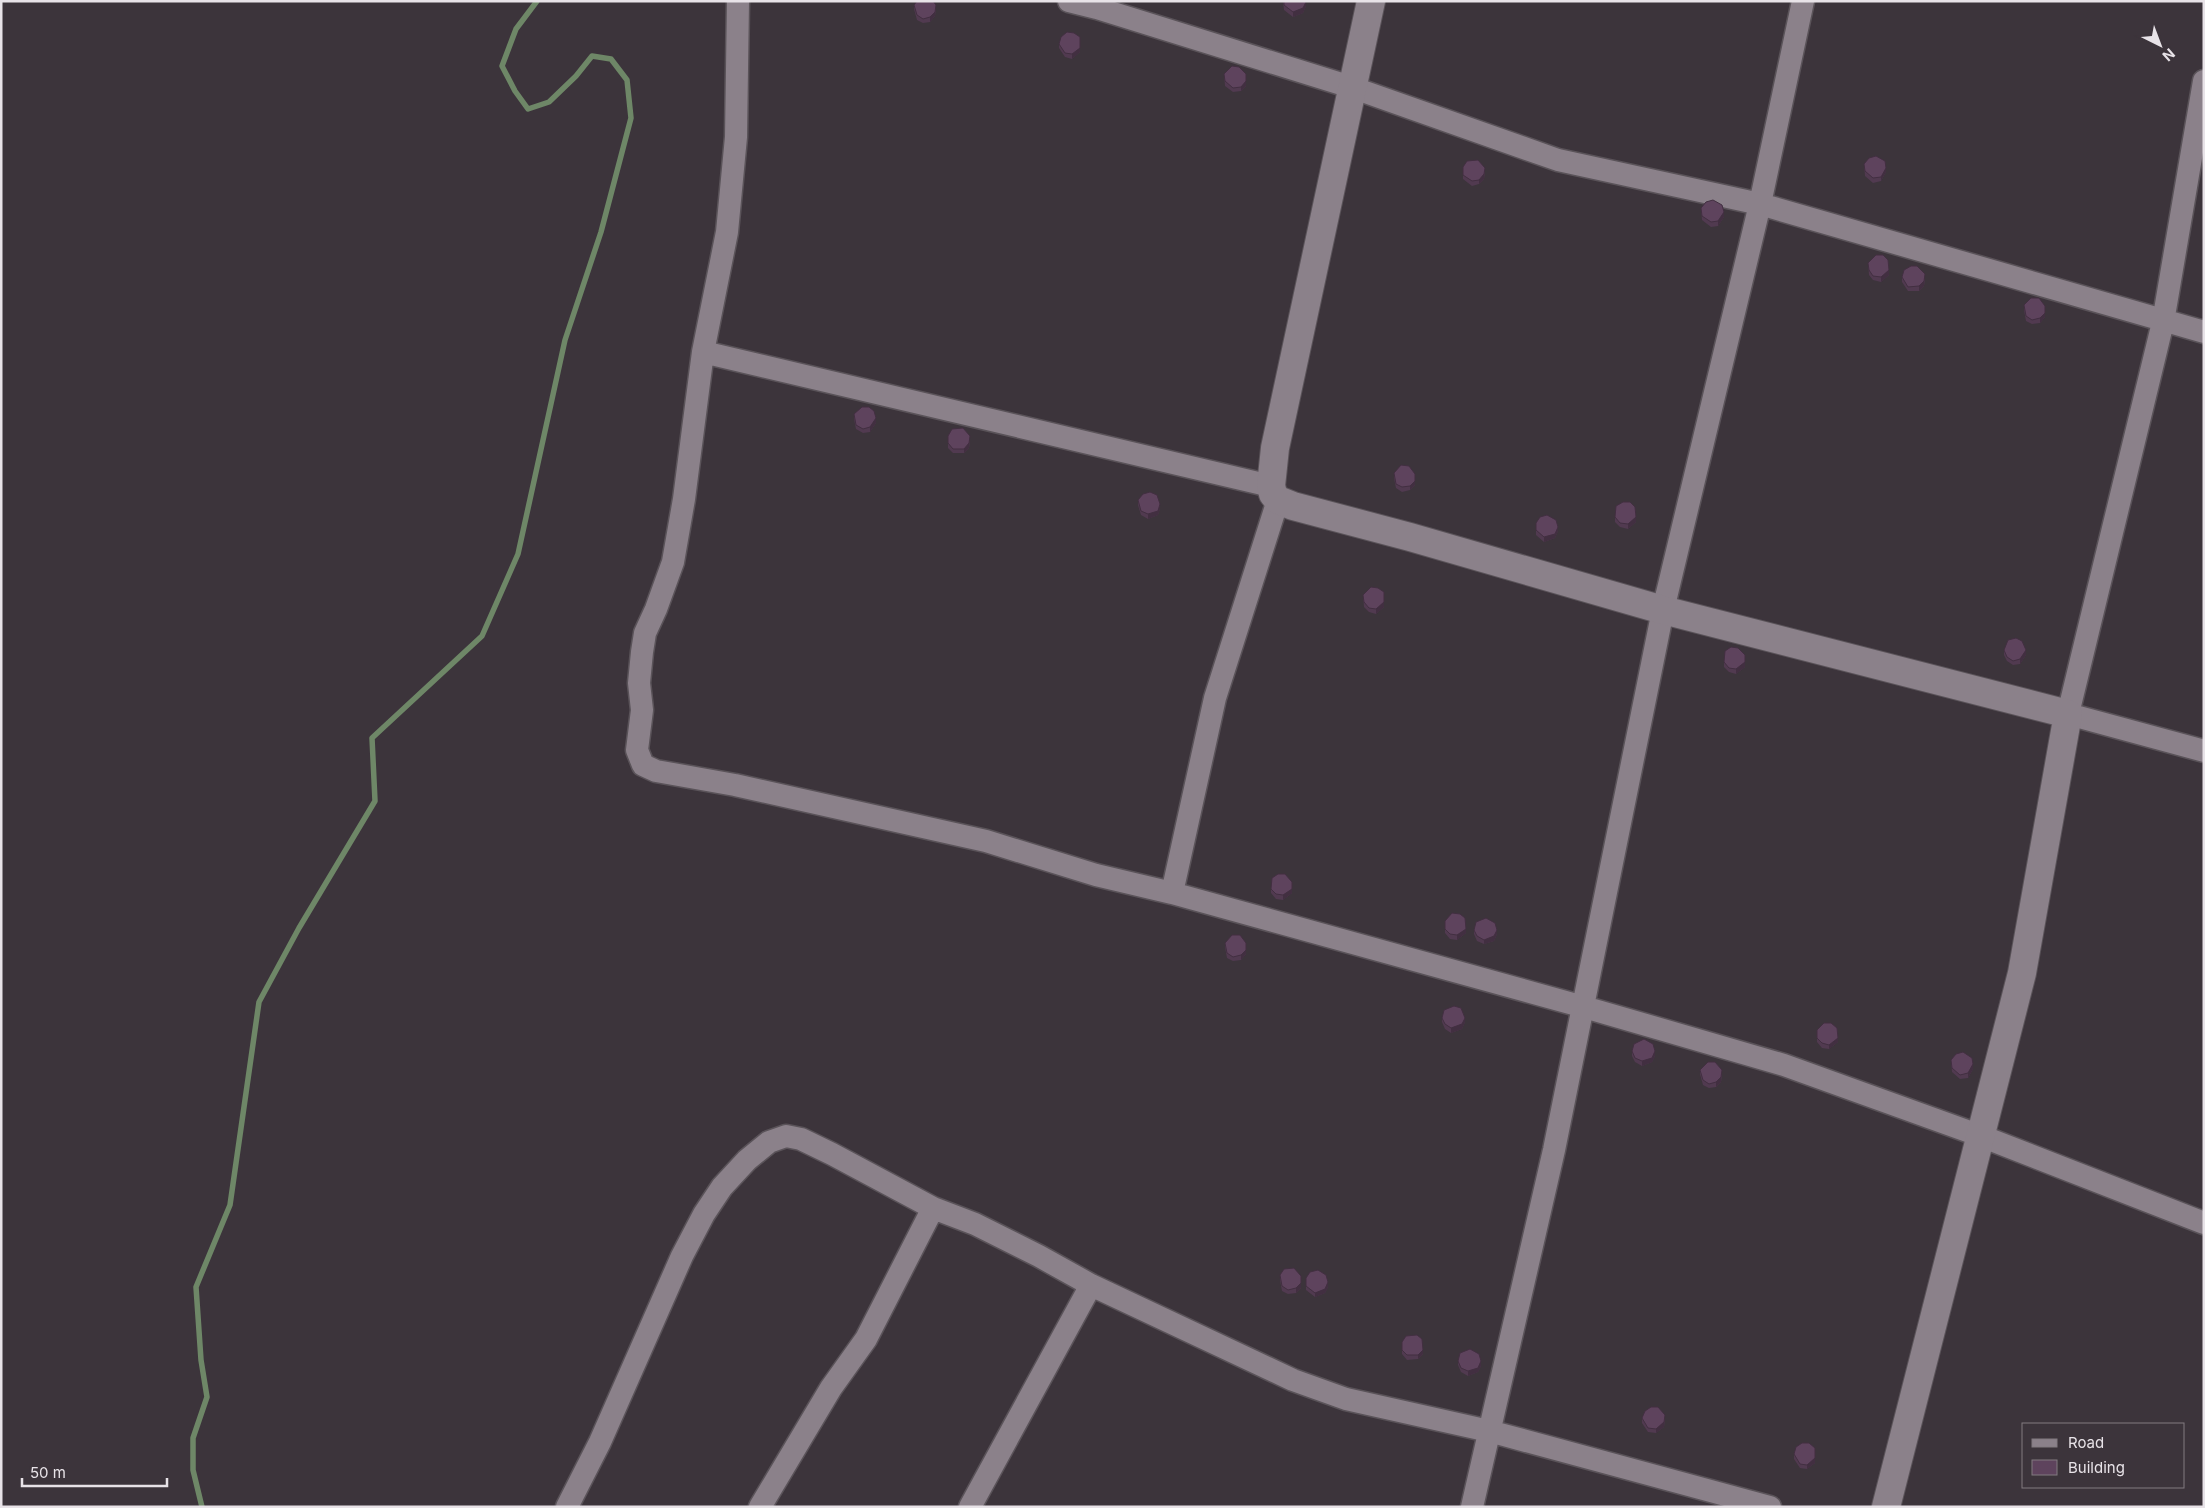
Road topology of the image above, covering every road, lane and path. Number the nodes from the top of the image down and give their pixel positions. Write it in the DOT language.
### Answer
graph roads {
  1 [pos="738,1"];
  2 [pos="1069,1"];
  3 [pos="1371,1"];
  4 [pos="1803,1"];
  5 [pos="2204,81"];
  6 [pos="1351,87"];
  7 [pos="1760,204"];
  8 [pos="2163,322"];
  9 [pos="2204,332"];
  10 [pos="702,352"];
  11 [pos="1275,493"];
  12 [pos="1663,610"];
  13 [pos="2068,714"];
  14 [pos="2204,752"];
  15 [pos="1172,893"];
  16 [pos="1584,1007"];
  17 [pos="1982,1136"];
  18 [pos="933,1208"];
  19 [pos="2204,1223"];
  20 [pos="1091,1285"];
  21 [pos="1489,1431"];
  22 [pos="567,1507"];
  23 [pos="760,1507"];
  24 [pos="970,1507"];
  25 [pos="1472,1507"];
  26 [pos="1770,1507"];
  27 [pos="1886,1507"];
  1 -- 10 [label="street"];
  2 -- 6 [label="street"];
  3 -- 6 [label="street"];
  4 -- 7 [label="street"];
  5 -- 8 [label="street"];
  6 -- 7 [label="street"];
  6 -- 11 [label="street"];
  7 -- 8 [label="street"];
  7 -- 12 [label="street"];
  8 -- 9 [label="street"];
  8 -- 13 [label="street"];
  10 -- 11 [label="street"];
  10 -- 15 [label="street"];
  11 -- 12 [label="street"];
  11 -- 15 [label="street"];
  12 -- 13 [label="street"];
  12 -- 16 [label="street"];
  13 -- 14 [label="street"];
  13 -- 17 [label="street"];
  15 -- 16 [label="street"];
  16 -- 17 [label="street"];
  16 -- 21 [label="street"];
  17 -- 19 [label="street"];
  17 -- 27 [label="street"];
  18 -- 20 [label="street"];
  18 -- 22 [label="street"];
  18 -- 23 [label="street"];
  20 -- 21 [label="street"];
  20 -- 24 [label="street"];
  21 -- 25 [label="street"];
  21 -- 26 [label="street"];
}
